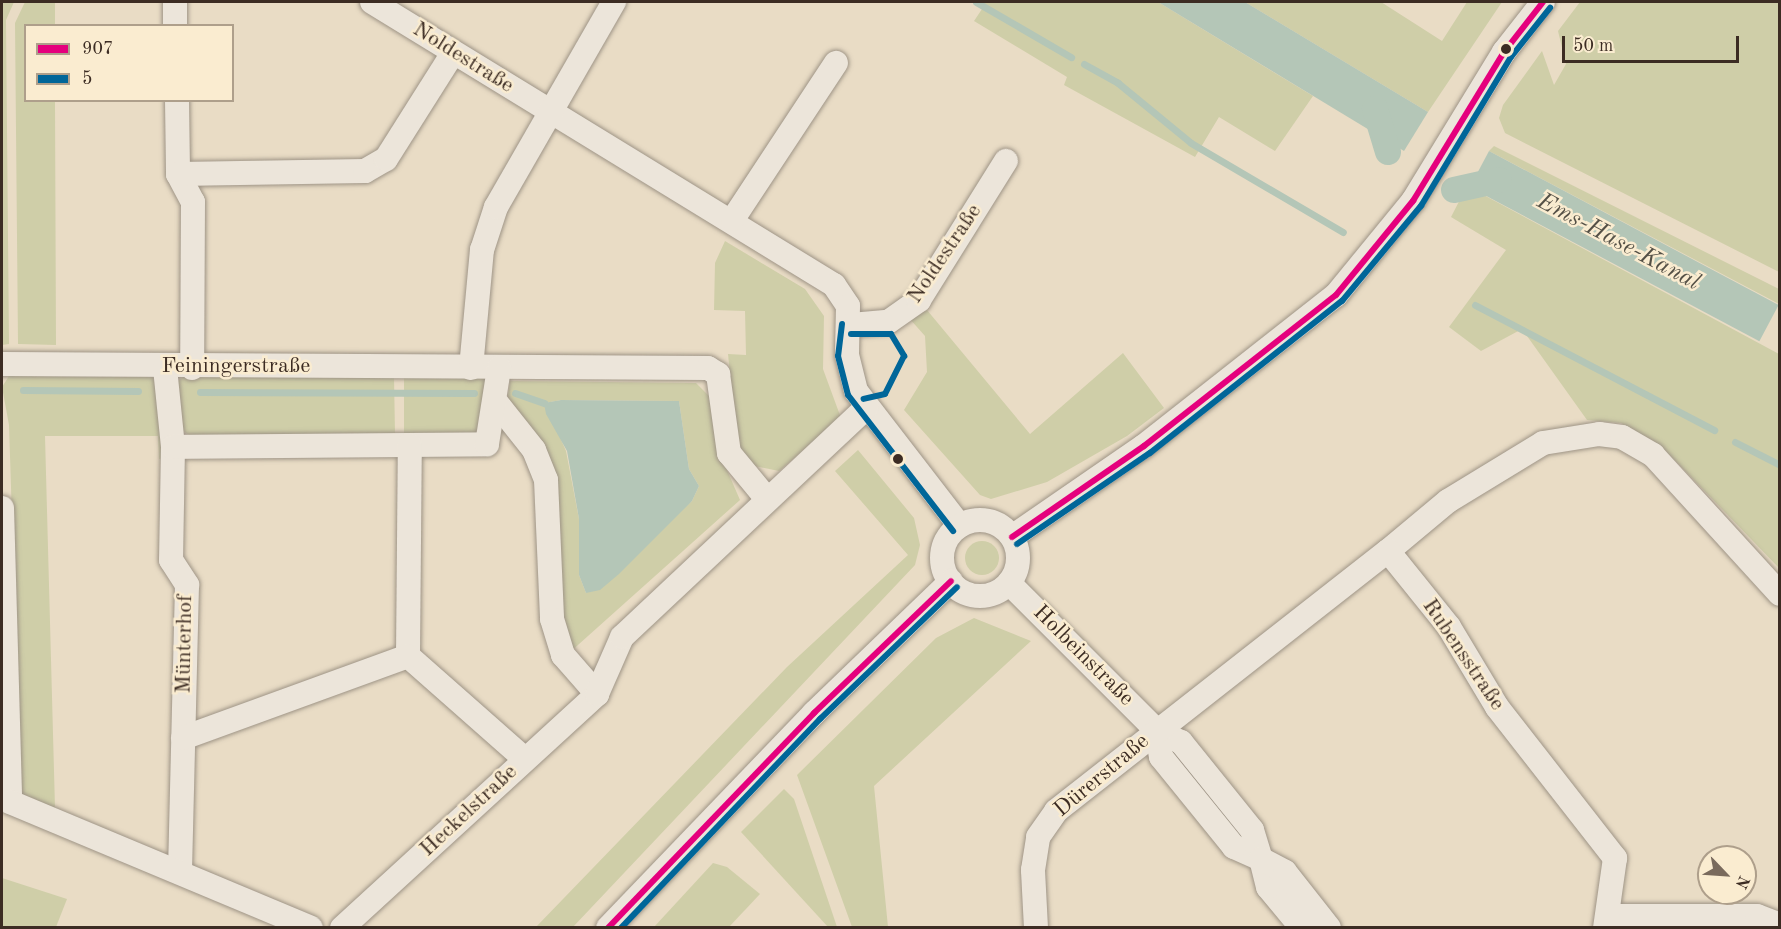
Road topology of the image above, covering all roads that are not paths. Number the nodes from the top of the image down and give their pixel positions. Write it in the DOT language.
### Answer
graph roads {
  1 [pos="175,2"];
  2 [pos="614,2"];
  3 [pos="1544,2"];
  4 [pos="377,3"];
  5 [pos="176,24"];
  6 [pos="453,53"];
  7 [pos="836,63"];
  8 [pos="177,102"];
  9 [pos="547,110"];
  10 [pos="1006,161"];
  11 [pos="178,174"];
  12 [pos="734,219"];
  13 [pos="851,325"];
  14 [pos="2,364"];
  15 [pos="165,368"];
  16 [pos="192,368"];
  17 [pos="471,368"];
  18 [pos="499,368"];
  19 [pos="496,402"];
  20 [pos="866,408"];
  21 [pos="410,445"];
  22 [pos="173,447"];
  23 [pos="767,499"];
  24 [pos="2,508"];
  25 [pos="960,526"];
  26 [pos="1012,537"];
  27 [pos="1388,551"];
  28 [pos="951,581"];
  29 [pos="1009,582"];
  30 [pos="1779,594"];
  31 [pos="408,656"];
  32 [pos="597,694"];
  33 [pos="1156,730"];
  34 [pos="183,738"];
  35 [pos="525,759"];
  36 [pos="1261,859"];
  37 [pos="180,872"];
  38 [pos="1607,922"];
  39 [pos="1779,926"];
  40 [pos="311,927"];
  41 [pos="342,927"];
  42 [pos="608,927"];
  43 [pos="1036,927"];
  44 [pos="1302,927"];
  45 [pos="1329,927"];
  1 -- 5 [label="street"];
  2 -- 9 [label="street"];
  3 -- 26 [label="street"];
  4 -- 6 [label="street, Noldestraße"];
  6 -- 9 [label="street, Noldestraße"];
  6 -- 11 [label="street"];
  7 -- 12 [label="street"];
  8 -- 11 [label="street"];
  9 -- 12 [label="street, Noldestraße"];
  9 -- 17 [label="street"];
  10 -- 13 [label="street, Noldestraße"];
  11 -- 16 [label="street"];
  12 -- 13 [label="street, Noldestraße"];
  13 -- 20 [label="street"];
  14 -- 15 [label="street, Feiningerstraße"];
  15 -- 16 [label="street, Feiningerstraße"];
  15 -- 22 [label="street, Münterhof"];
  16 -- 17 [label="street, Feiningerstraße"];
  17 -- 18 [label="street, Feiningerstraße"];
  18 -- 19 [label="street"];
  18 -- 23 [label="street, Feiningerstraße"];
  19 -- 21 [label="street"];
  19 -- 32 [label="street"];
  20 -- 23 [label="street"];
  20 -- 25 [label="street"];
  21 -- 22 [label="street"];
  21 -- 31 [label="street"];
  22 -- 34 [label="street, Münterhof"];
  23 -- 32 [label="street"];
  24 -- 37 [label="street"];
  25 -- 26 [label="street"];
  25 -- 28 [label="street"];
  26 -- 29 [label="street"];
  27 -- 30 [label="street"];
  27 -- 33 [label="street"];
  27 -- 38 [label="street, Rubensstraße"];
  28 -- 29 [label="street"];
  28 -- 42 [label="street"];
  29 -- 33 [label="street, Holbeinstraße"];
  31 -- 34 [label="street"];
  31 -- 35 [label="street"];
  32 -- 35 [label="street, Heckelstraße"];
  33 -- 36 [label="street, Holbeinstraße"];
  33 -- 43 [label="street, Dürerstraße"];
  34 -- 37 [label="street, Münterhof"];
  35 -- 41 [label="street, Heckelstraße"];
  36 -- 44 [label="street, Holbeinstraße"];
  36 -- 45 [label="street"];
  37 -- 40 [label="street"];
  38 -- 39 [label="street, Rubensstraße"];
}
